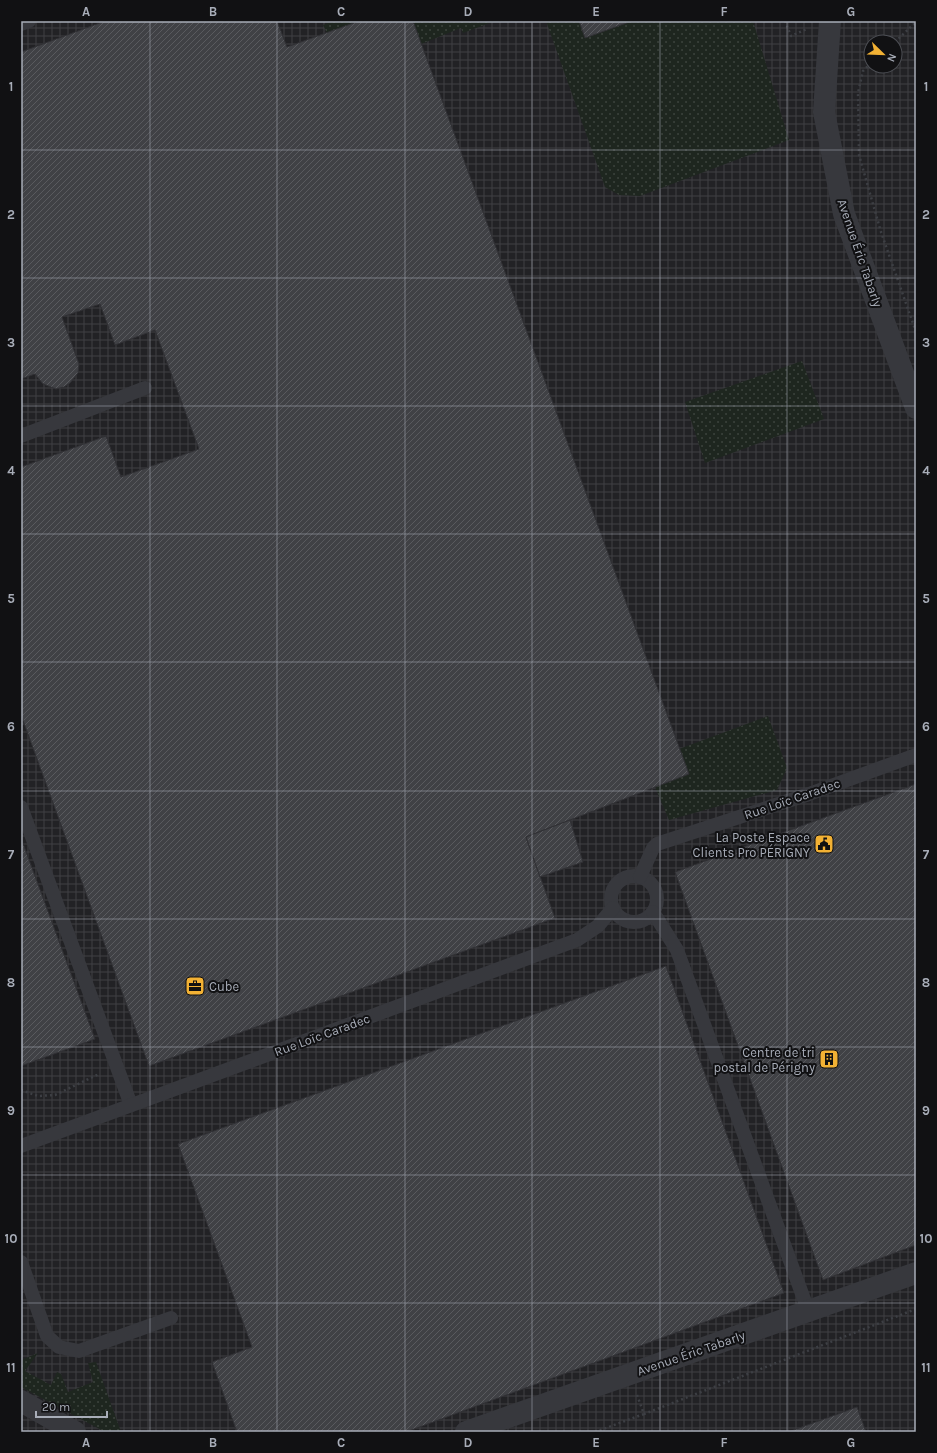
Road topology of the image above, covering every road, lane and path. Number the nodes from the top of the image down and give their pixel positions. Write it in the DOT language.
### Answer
graph roads {
  1 [pos="29,21"];
  2 [pos="785,21"];
  3 [pos="916,22"];
  4 [pos="21,24"];
  5 [pos="821,24"];
  6 [pos="903,34"];
  7 [pos="863,70"];
  8 [pos="916,332"];
  9 [pos="145,388"];
  10 [pos="916,408"];
  11 [pos="21,436"];
  12 [pos="916,755"];
  13 [pos="21,807"];
  14 [pos="640,877"];
  15 [pos="613,908"];
  16 [pos="653,912"];
  17 [pos="116,1066"];
  18 [pos="21,1090"];
  19 [pos="131,1105"];
  20 [pos="21,1146"];
  21 [pos="21,1262"];
  22 [pos="916,1273"];
  23 [pos="916,1310"];
  24 [pos="809,1312"];
  25 [pos="171,1318"];
  26 [pos="630,1374"];
  27 [pos="21,1401"];
  28 [pos="644,1414"];
  29 [pos="75,1432"];
  30 [pos="466,1432"];
  31 [pos="595,1432"];
  1 -- 4 [label="lane"];
  2 -- 5 [label="path"];
  3 -- 6 [label="path"];
  5 -- 10 [label="street, Avenue Éric Tabarly"];
  7 -- 8 [label="path"];
  9 -- 11 [label="lane"];
  12 -- 14 [label="lane, Rue Loïc Caradec"];
  13 -- 17 [label="lane"];
  14 -- 15 [label="lane"];
  14 -- 16 [label="lane"];
  15 -- 16 [label="lane"];
  15 -- 19 [label="lane, Rue Loïc Caradec"];
  16 -- 24 [label="lane"];
  17 -- 18 [label="path"];
  17 -- 19 [label="lane"];
  19 -- 20 [label="lane, Rue Loïc Caradec"];
  21 -- 25 [label="lane"];
  22 -- 24 [label="street, Avenue Éric Tabarly"];
  23 -- 28 [label="path"];
  24 -- 26 [label="street, Avenue Éric Tabarly"];
  26 -- 28 [label="path"];
  26 -- 30 [label="street, Avenue Éric Tabarly"];
  27 -- 29 [label="street"];
  28 -- 31 [label="path"];
}
